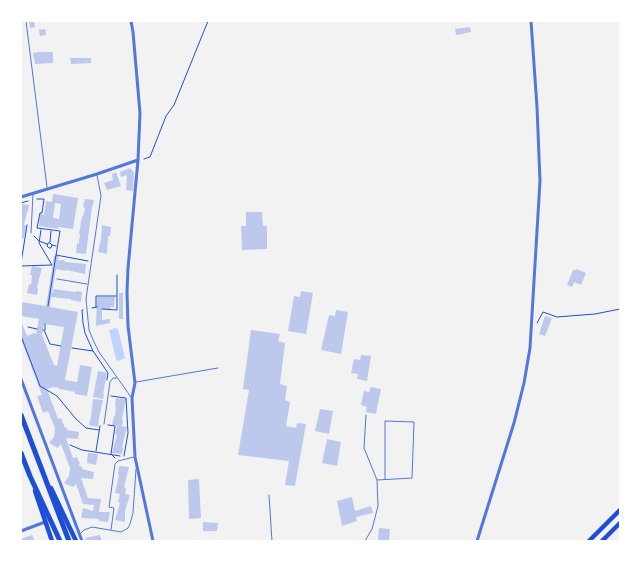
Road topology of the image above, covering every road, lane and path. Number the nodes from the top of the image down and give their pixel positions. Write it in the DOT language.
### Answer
graph roads {
  1 [pos="26,21"];
  2 [pos="131,21"];
  3 [pos="208,21"];
  4 [pos="530,21"];
  5 [pos="138,160"];
  6 [pos="97,174"];
  7 [pos="48,189"];
  8 [pos="33,194"];
  9 [pos="21,197"];
  10 [pos="34,198"];
  11 [pos="28,218"];
  12 [pos="41,228"];
  13 [pos="51,230"];
  14 [pos="31,233"];
  15 [pos="39,241"];
  16 [pos="50,243"];
  17 [pos="47,244"];
  18 [pos="52,246"];
  19 [pos="57,246"];
  20 [pos="56,255"];
  21 [pos="92,261"];
  22 [pos="21,265"];
  23 [pos="116,276"];
  24 [pos="57,279"];
  25 [pos="88,284"];
  26 [pos="117,296"];
  27 [pos="48,306"];
  28 [pos="96,308"];
  29 [pos="102,308"];
  30 [pos="620,309"];
  31 [pos="45,324"];
  32 [pos="28,327"];
  33 [pos="37,329"];
  34 [pos="532,332"];
  35 [pos="21,336"];
  36 [pos="22,341"];
  37 [pos="60,346"];
  38 [pos="72,348"];
  39 [pos="218,368"];
  40 [pos="108,373"];
  41 [pos="118,378"];
  42 [pos="21,379"];
  43 [pos="135,383"];
  44 [pos="108,395"];
  45 [pos="132,398"];
  46 [pos="21,415"];
  47 [pos="366,415"];
  48 [pos="100,423"];
  49 [pos="104,424"];
  50 [pos="99,430"];
  51 [pos="70,445"];
  52 [pos="21,453"];
  53 [pos="111,454"];
  54 [pos="134,457"];
  55 [pos="118,461"];
  56 [pos="136,468"];
  57 [pos="43,471"];
  58 [pos="30,476"];
  59 [pos="376,480"];
  60 [pos="385,480"];
  61 [pos="142,489"];
  62 [pos="135,491"];
  63 [pos="269,495"];
  64 [pos="620,510"];
  65 [pos="45,522"];
  66 [pos="620,523"];
  67 [pos="110,530"];
  68 [pos="21,531"];
  69 [pos="80,534"];
  70 [pos="52,541"];
  71 [pos="60,541"];
  72 [pos="69,541"];
  73 [pos="76,541"];
  74 [pos="82,541"];
  75 [pos="153,541"];
  76 [pos="272,541"];
  77 [pos="365,541"];
  78 [pos="477,541"];
  79 [pos="588,541"];
  80 [pos="602,541"];
  1 -- 7 [label="lane"];
  2 -- 5 [label="street"];
  3 -- 5 [label="path"];
  4 -- 34 [label="street"];
  5 -- 6 [label="street"];
  5 -- 43 [label="street"];
  6 -- 7 [label="street"];
  6 -- 21 [label="lane"];
  7 -- 8 [label="street"];
  8 -- 9 [label="street"];
  8 -- 10 [label="lane"];
  10 -- 12 [label="path"];
  10 -- 14 [label="lane"];
  11 -- 22 [label="path"];
  12 -- 13 [label="path"];
  12 -- 15 [label="path"];
  13 -- 16 [label="path"];
  13 -- 19 [label="path"];
  14 -- 15 [label="path"];
  15 -- 17 [label="path"];
  15 -- 22 [label="path"];
  16 -- 17 [label="path"];
  16 -- 18 [label="path"];
  17 -- 18 [label="path"];
  18 -- 19 [label="path"];
  19 -- 20 [label="path"];
  20 -- 21 [label="path"];
  20 -- 27 [label="path"];
  21 -- 25 [label="lane"];
  23 -- 26 [label="path"];
  24 -- 25 [label="lane"];
  25 -- 41 [label="lane"];
  26 -- 28 [label="path"];
  26 -- 29 [label="path"];
  30 -- 34 [label="path"];
  31 -- 37 [label="path"];
  32 -- 33 [label="path"];
  34 -- 78 [label="street"];
  35 -- 36 [label="path"];
  36 -- 50 [label="path"];
  38 -- 40 [label="path"];
  39 -- 43 [label="lane"];
  41 -- 44 [label="lane"];
  41 -- 45 [label="lane"];
  42 -- 69 [label="street"];
  43 -- 45 [label="street"];
  44 -- 49 [label="lane"];
  44 -- 53 [label="path"];
  45 -- 54 [label="street"];
  46 -- 57 [label="main road"];
  47 -- 59 [label="lane"];
  48 -- 49 [label="path"];
  49 -- 53 [label="path"];
  51 -- 53 [label="path"];
  52 -- 58 [label="main road"];
  53 -- 55 [label="path"];
  54 -- 55 [label="lane"];
  54 -- 56 [label="street"];
  55 -- 67 [label="lane"];
  56 -- 61 [label="street"];
  56 -- 62 [label="lane"];
  57 -- 72 [label="main road"];
  57 -- 73 [label="main road"];
  58 -- 65 [label="main road"];
  58 -- 71 [label="main road"];
  59 -- 60 [label="lane"];
  59 -- 77 [label="lane"];
  60 -- 60 [label="lane"];
  61 -- 62 [label="lane"];
  61 -- 75 [label="street"];
  62 -- 67 [label="lane"];
  63 -- 76 [label="lane"];
  64 -- 79 [label="main road"];
  65 -- 68 [label="street"];
  65 -- 70 [label="main road"];
  66 -- 80 [label="main road"];
  67 -- 69 [label="lane"];
  69 -- 74 [label="street"];
}
